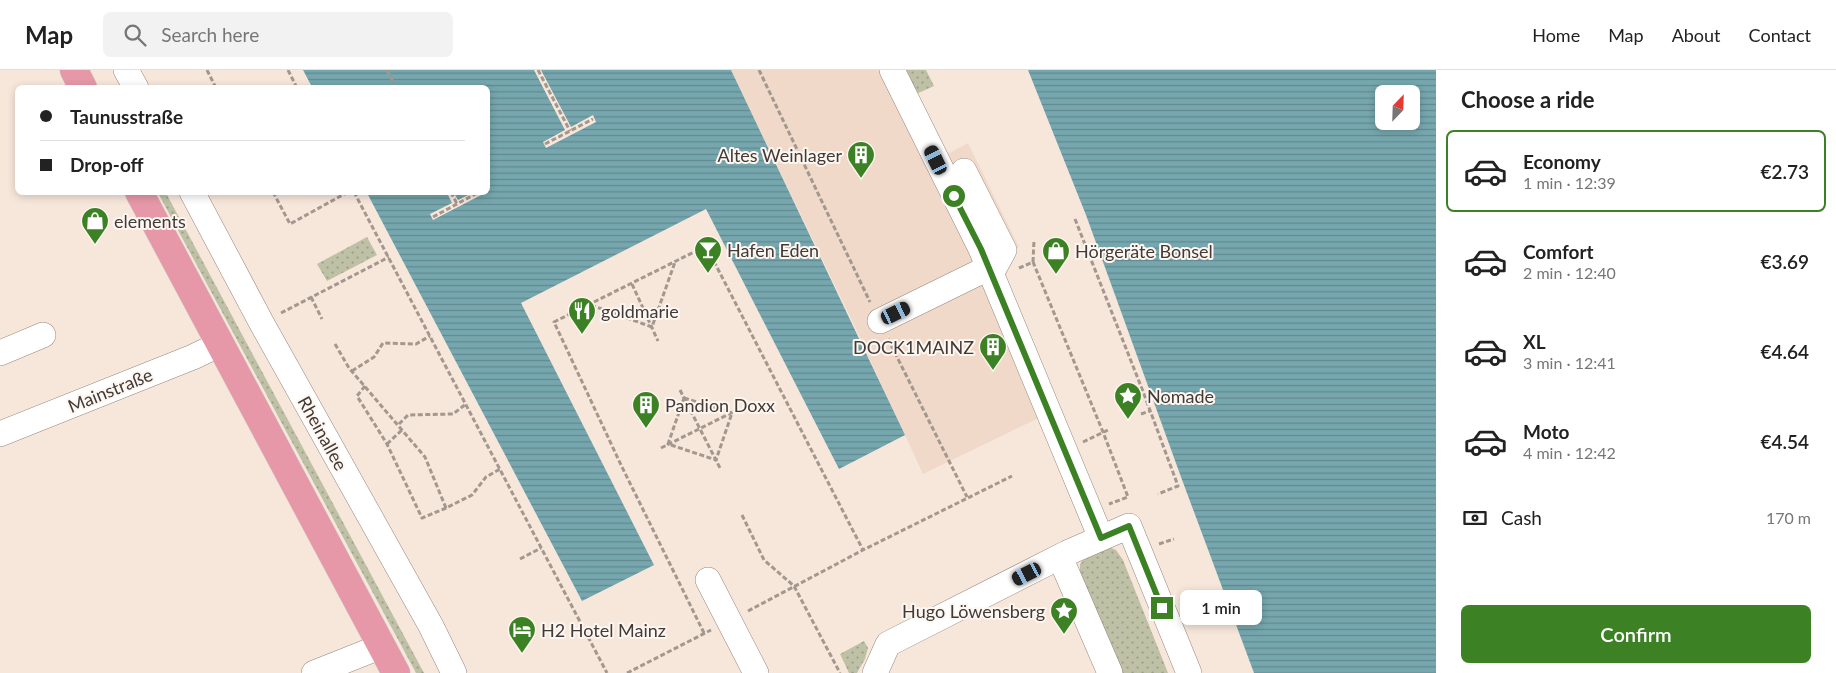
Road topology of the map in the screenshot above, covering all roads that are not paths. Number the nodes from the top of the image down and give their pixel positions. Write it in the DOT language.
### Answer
graph roads {
  1 [pos="74,70"];
  2 [pos="126,70"];
  3 [pos="892,70"];
  4 [pos="82,85"];
  5 [pos="134,85"];
  6 [pos="964,171"];
  7 [pos="141,195"];
  8 [pos="194,195"];
  9 [pos="991,274"];
  10 [pos="880,321"];
  11 [pos="43,335"];
  12 [pos="220,344"];
  13 [pos="0,352"];
  14 [pos="0,434"];
  15 [pos="1101,538"];
  16 [pos="1060,557"];
  17 [pos="708,580"];
  18 [pos="382,646"];
  19 [pos="314,673"];
  20 [pos="396,673"];
  21 [pos="454,673"];
  22 [pos="756,673"];
  23 [pos="874,673"];
  24 [pos="1110,673"];
  25 [pos="1189,673"];
  1 -- 4 [label="main road"];
  2 -- 5 [label="street"];
  3 -- 9 [label="street"];
  6 -- 9 [label="street"];
  7 -- 12 [label="main road"];
  8 -- 21 [label="street, Rheinallee"];
  9 -- 10 [label="street"];
  9 -- 15 [label="street"];
  11 -- 13 [label="street"];
  12 -- 14 [label="street, Mainstraße"];
  12 -- 18 [label="main road"];
  15 -- 16 [label="street"];
  15 -- 25 [label="street"];
  16 -- 23 [label="street"];
  16 -- 24 [label="street"];
  17 -- 22 [label="street"];
  18 -- 19 [label="street"];
  18 -- 20 [label="main road"];
}
